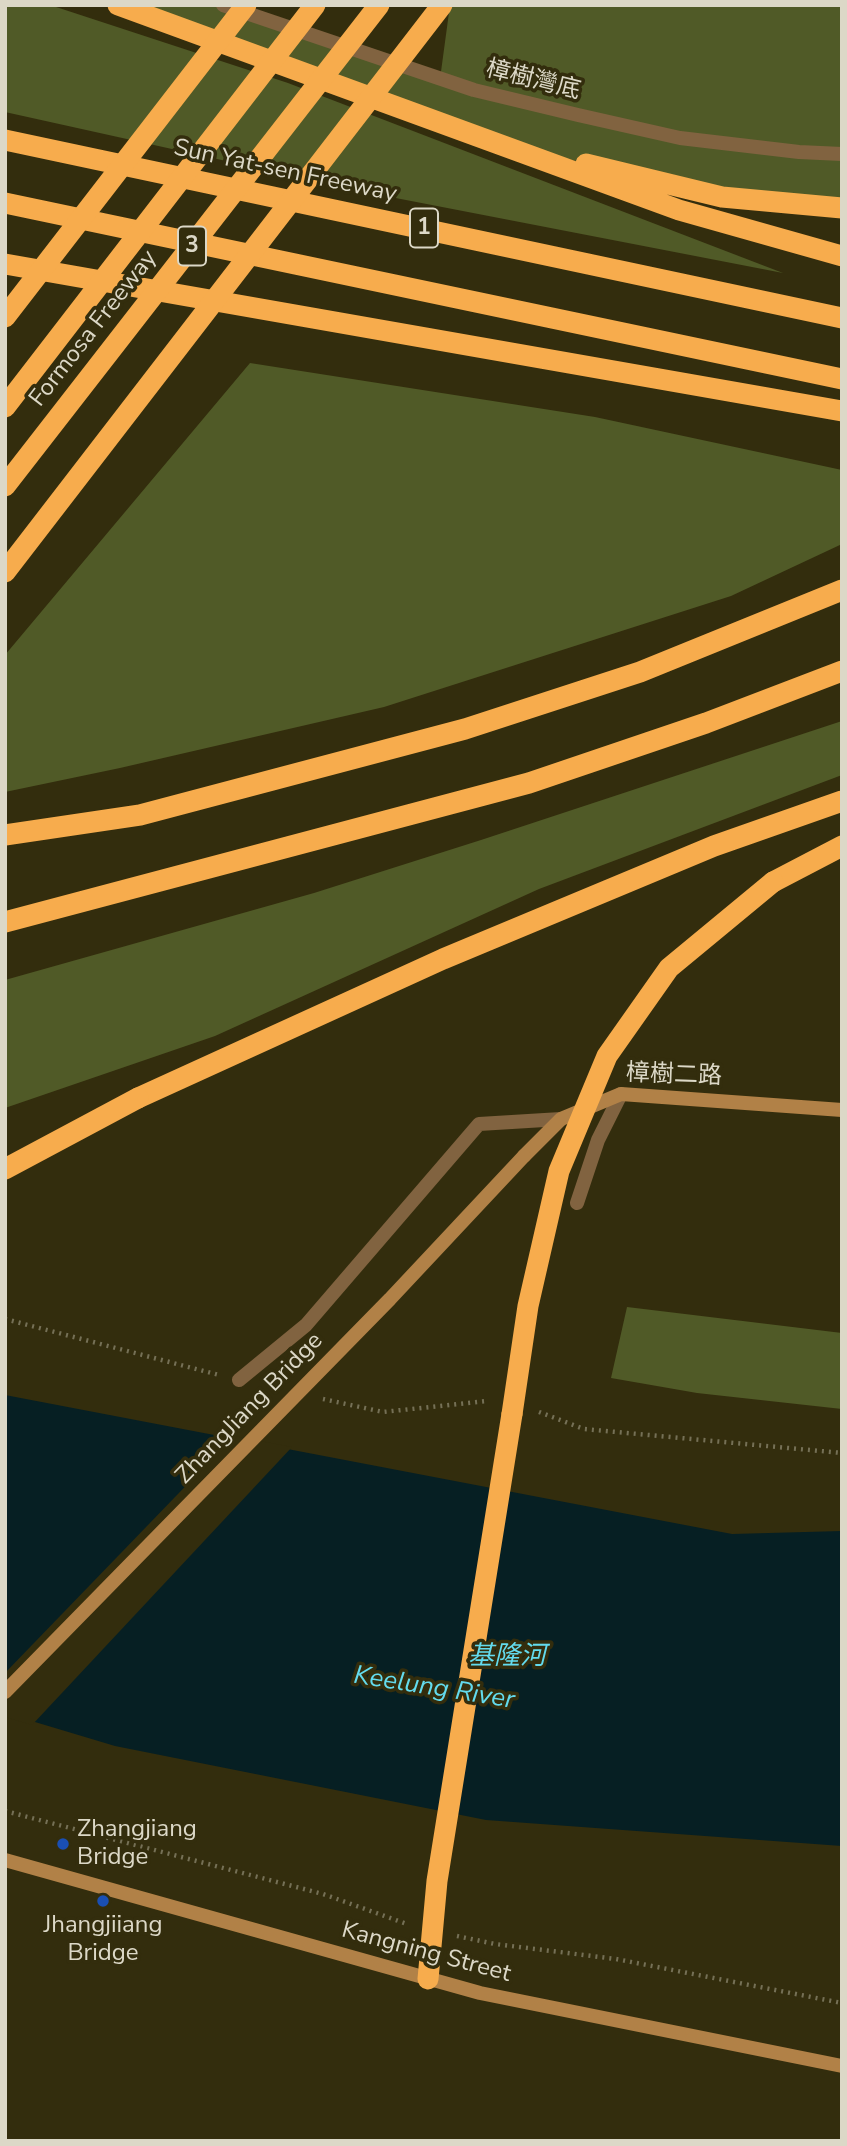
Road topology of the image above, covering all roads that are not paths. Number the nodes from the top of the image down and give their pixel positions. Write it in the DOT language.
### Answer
graph roads {
  1 [pos="118,5"];
  2 [pos="223,5"];
  3 [pos="246,5"];
  4 [pos="315,5"];
  5 [pos="379,5"];
  6 [pos="442,5"];
  7 [pos="482,138"];
  8 [pos="5,141"];
  9 [pos="842,154"];
  10 [pos="5,203"];
  11 [pos="842,208"];
  12 [pos="842,256"];
  13 [pos="5,264"];
  14 [pos="5,317"];
  15 [pos="842,318"];
  16 [pos="842,379"];
  17 [pos="5,407"];
  18 [pos="842,411"];
  19 [pos="5,486"];
  20 [pos="5,572"];
  21 [pos="842,590"];
  22 [pos="842,671"];
  23 [pos="842,801"];
  24 [pos="5,835"];
  25 [pos="842,846"];
  26 [pos="5,922"];
  27 [pos="621,1094"];
  28 [pos="842,1110"];
  29 [pos="561,1119"];
  30 [pos="524,1156"];
  31 [pos="5,1169"];
  32 [pos="577,1203"];
  33 [pos="239,1380"];
  34 [pos="5,1692"];
  35 [pos="5,1860"];
  36 [pos="428,1979"];
  37 [pos="842,2066"];
  1 -- 7 [label="highway"];
  2 -- 9 [label="lane, 樟樹灣底"];
  3 -- 14 [label="highway, bridge"];
  4 -- 17 [label="highway, Formosa Freeway / 3, bridge"];
  5 -- 19 [label="highway, Formosa Freeway / 3, bridge"];
  6 -- 20 [label="highway, bridge"];
  7 -- 11 [label="highway"];
  7 -- 12 [label="highway"];
  8 -- 15 [label="highway, Sun Yat-sen Freeway / 1"];
  10 -- 16 [label="highway"];
  13 -- 18 [label="highway"];
  21 -- 24 [label="highway"];
  22 -- 26 [label="highway"];
  23 -- 31 [label="highway, bridge"];
  25 -- 36 [label="highway, bridge"];
  27 -- 28 [label="street, 樟樹二路"];
  27 -- 29 [label="street, 樟樹二路"];
  27 -- 32 [label="lane"];
  29 -- 30 [label="street, 樟樹二路"];
  29 -- 33 [label="lane"];
  30 -- 34 [label="street, ZhangJiang Bridge, bridge"];
  35 -- 36 [label="street, Kangning Street"];
  36 -- 37 [label="street, Kangning Street"];
}
